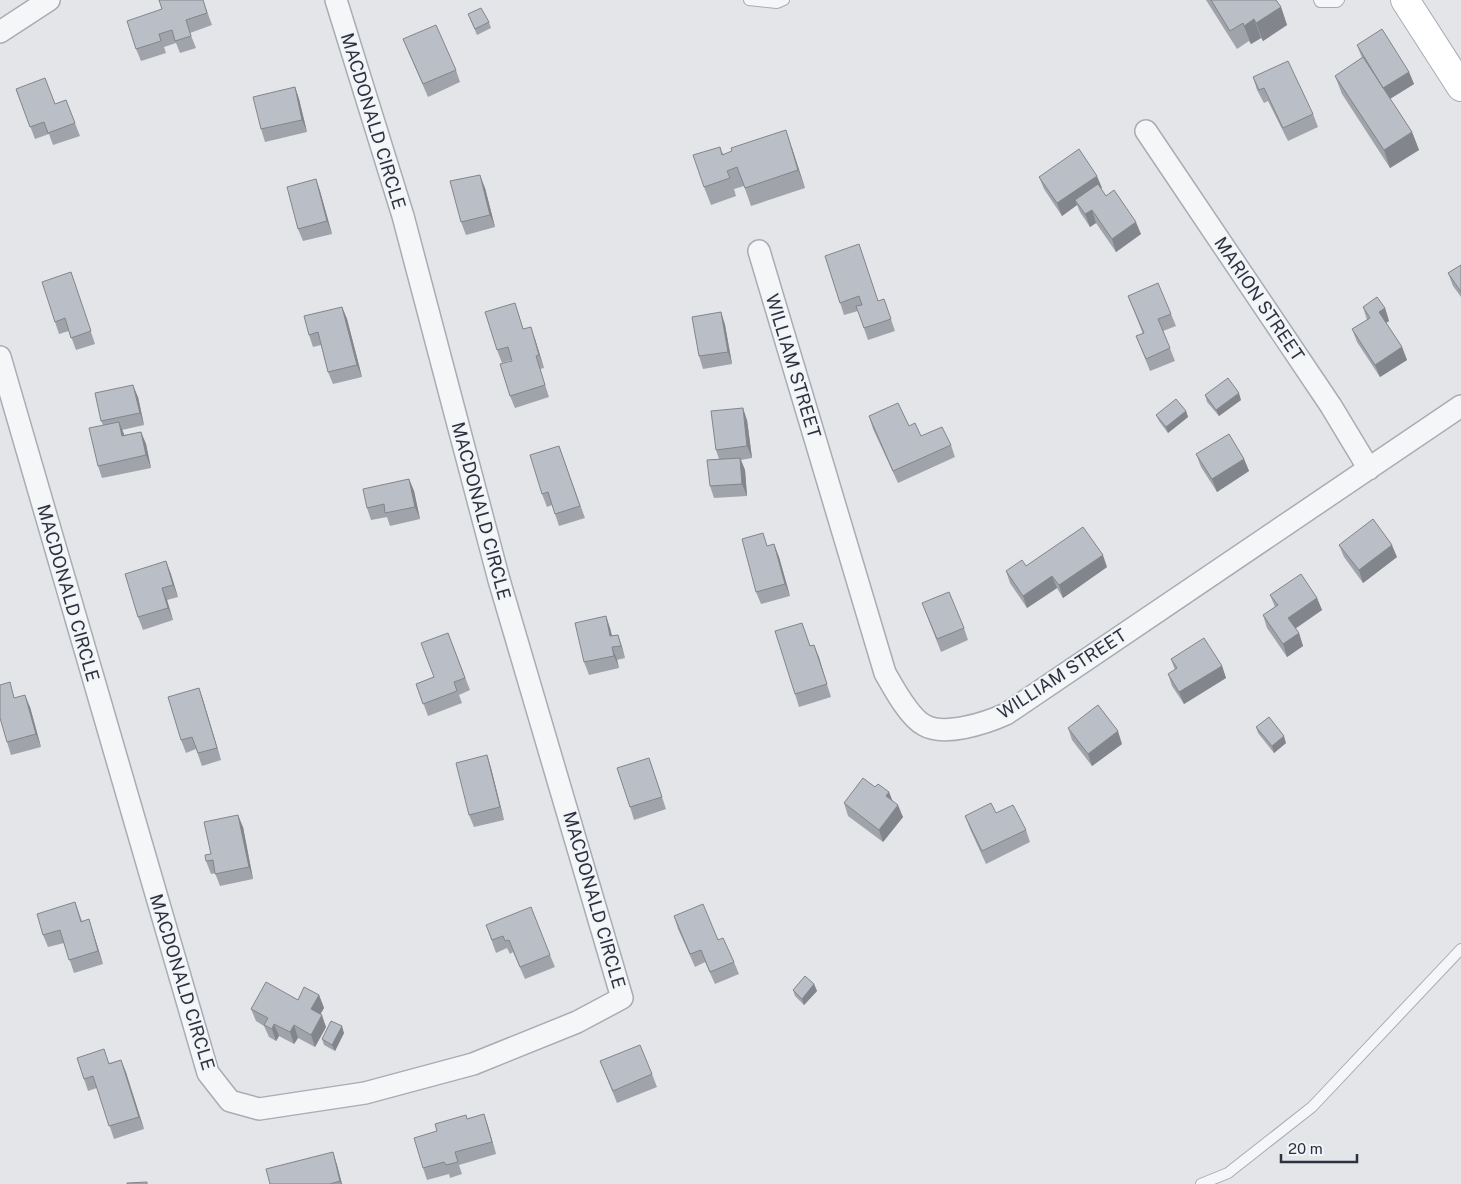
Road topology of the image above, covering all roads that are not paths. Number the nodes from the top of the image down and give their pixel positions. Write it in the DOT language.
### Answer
graph roads {
  1 [pos="49,0"];
  2 [pos="336,0"];
  3 [pos="749,0"];
  4 [pos="784,0"];
  5 [pos="1319,0"];
  6 [pos="1339,0"];
  7 [pos="1405,0"];
  8 [pos="0,32"];
  9 [pos="1461,87"];
  10 [pos="1146,131"];
  11 [pos="759,250"];
  12 [pos="0,357"];
  13 [pos="1461,406"];
  14 [pos="1369,469"];
  15 [pos="1461,949"];
  16 [pos="1200,1184"];
  1 -- 8 [label="street"];
  2 -- 12 [label="street, MACDONALD CIRCLE"];
  3 -- 4 [label="lane"];
  5 -- 6 [label="lane"];
  7 -- 9 [label="main road"];
  10 -- 14 [label="street, MARION STREET"];
  11 -- 14 [label="street, WILLIAM STREET"];
  13 -- 14 [label="street, WILLIAM STREET"];
  15 -- 16 [label="lane"];
}
